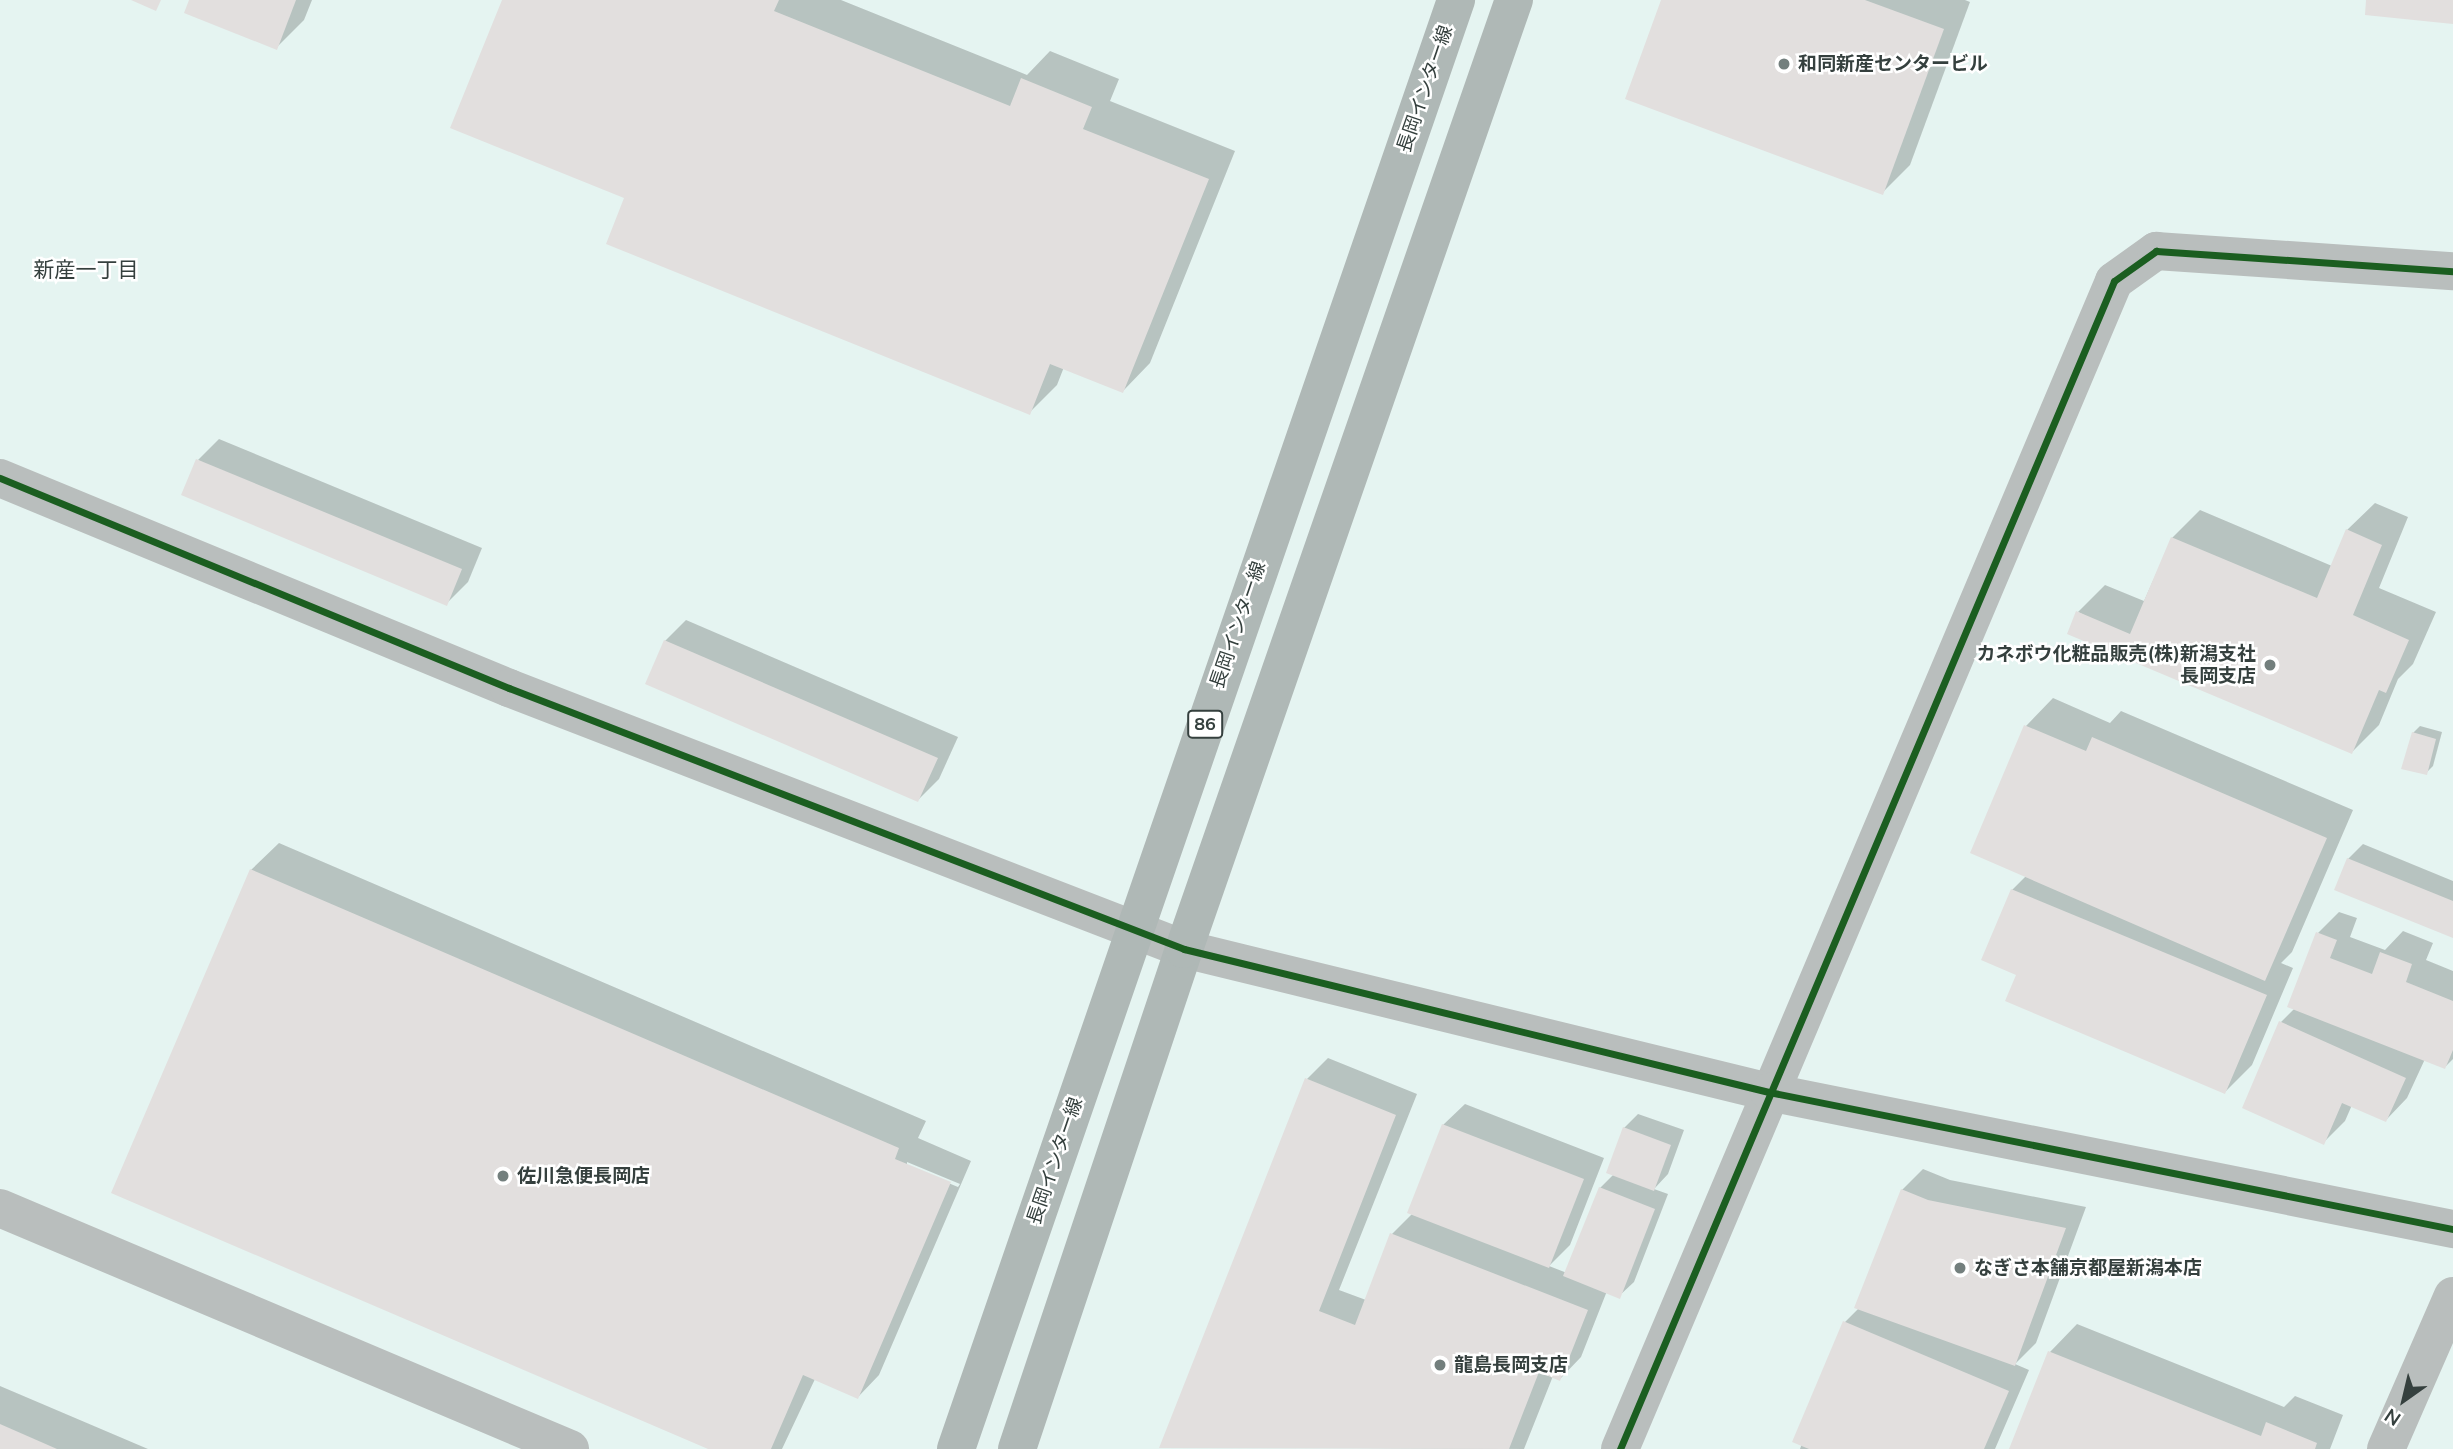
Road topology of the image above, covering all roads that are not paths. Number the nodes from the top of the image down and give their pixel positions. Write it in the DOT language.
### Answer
graph roads {
  1 [pos="1456,0"];
  2 [pos="1514,0"];
  3 [pos="2453,271"];
  4 [pos="0,478"];
  5 [pos="1135,930"];
  6 [pos="1184,949"];
  7 [pos="1769,1091"];
  8 [pos="0,1208"];
  9 [pos="2453,1229"];
  10 [pos="2453,1296"];
  11 [pos="570,1449"];
  12 [pos="956,1449"];
  13 [pos="1017,1449"];
  14 [pos="1620,1449"];
  15 [pos="2386,1449"];
  1 -- 5 [label="main road, 長岡インター線 / 86"];
  2 -- 6 [label="main road"];
  3 -- 7 [label="street"];
  4 -- 5 [label="street"];
  5 -- 6 [label="street"];
  5 -- 12 [label="main road, 長岡インター線 / 86"];
  6 -- 7 [label="street"];
  6 -- 13 [label="main road"];
  7 -- 9 [label="street"];
  7 -- 14 [label="street"];
  8 -- 11 [label="street"];
  10 -- 15 [label="street"];
}
